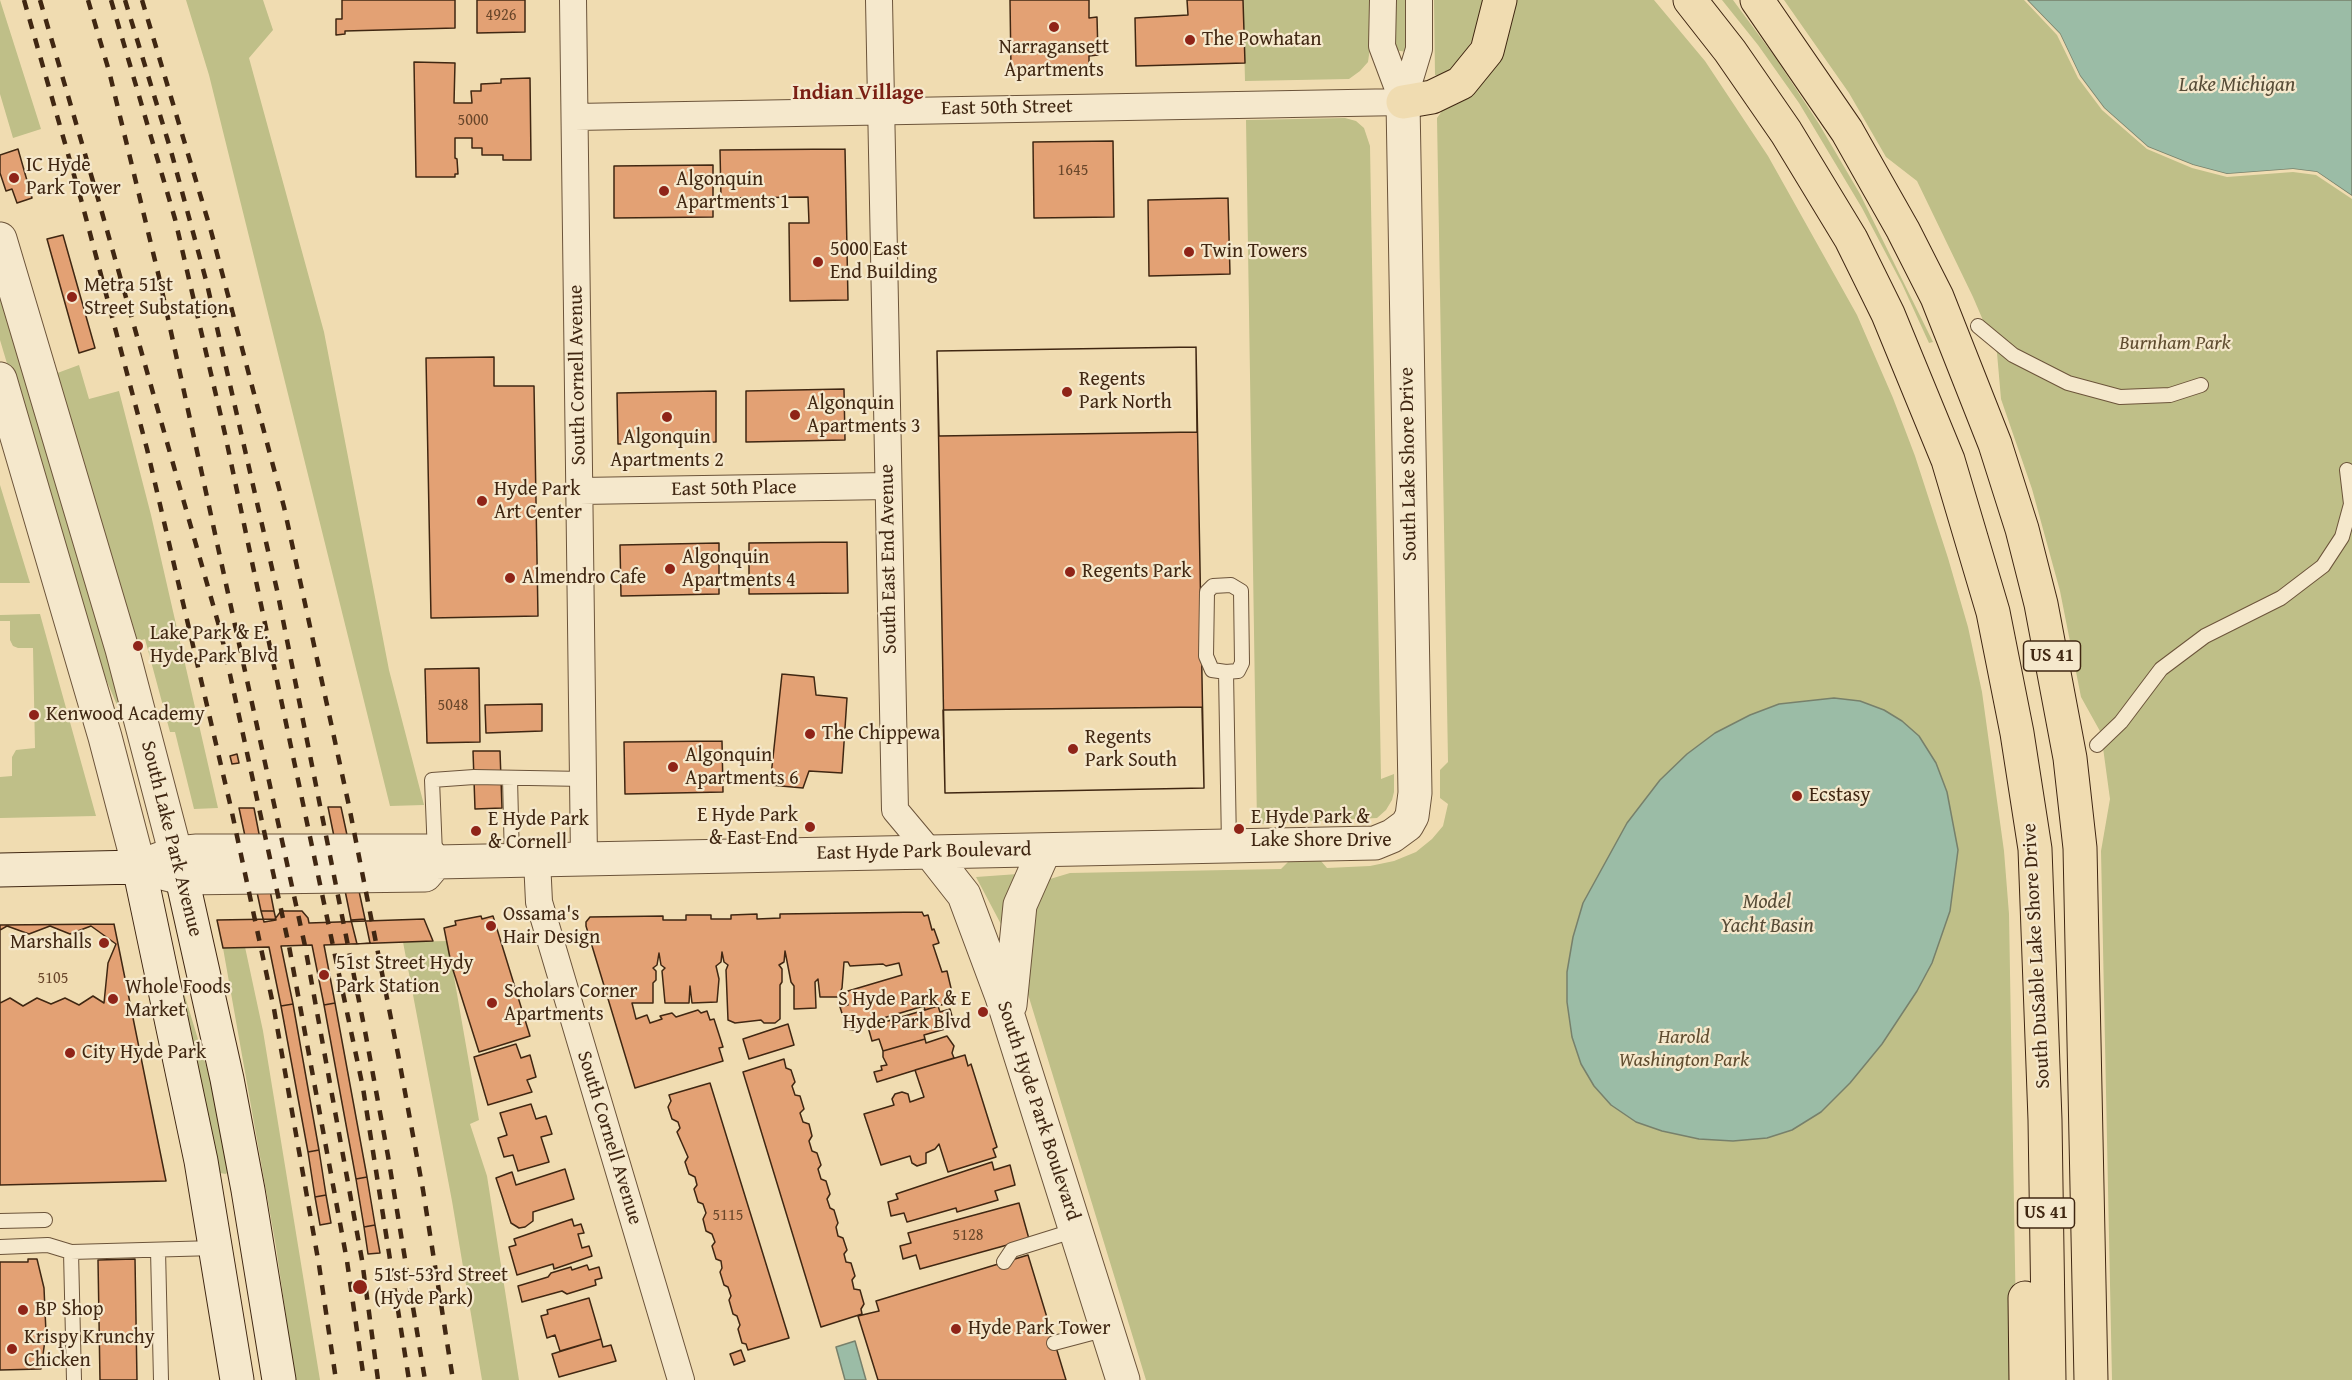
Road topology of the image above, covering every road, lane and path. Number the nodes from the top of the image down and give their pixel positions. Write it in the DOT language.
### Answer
graph roads {
  1 [pos="573,0"];
  2 [pos="879,0"];
  3 [pos="1383,0"];
  4 [pos="1419,0"];
  5 [pos="1500,0"];
  6 [pos="1690,0"];
  7 [pos="1757,0"];
  8 [pos="1403,102"];
  9 [pos="881,110"];
  10 [pos="575,117"];
  11 [pos="0,239"];
  12 [pos="1978,326"];
  13 [pos="0,379"];
  14 [pos="2201,385"];
  15 [pos="2347,470"];
  16 [pos="888,486"];
  17 [pos="580,491"];
  18 [pos="1226,672"];
  19 [pos="2097,745"];
  20 [pos="510,778"];
  21 [pos="584,779"];
  22 [pos="1407,825"];
  23 [pos="1229,845"];
  24 [pos="1044,850"];
  25 [pos="931,853"];
  26 [pos="584,858"];
  27 [pos="524,860"];
  28 [pos="436,862"];
  29 [pos="179,865"];
  30 [pos="139,867"];
  31 [pos="0,870"];
  32 [pos="1009,1017"];
  33 [pos="2042,1047"];
  34 [pos="45,1220"];
  35 [pos="0,1221"];
  36 [pos="1076,1230"];
  37 [pos="0,1247"];
  38 [pos="215,1248"];
  39 [pos="158,1250"];
  40 [pos="71,1252"];
  41 [pos="1004,1262"];
  42 [pos="1107,1329"];
  43 [pos="1054,1343"];
  44 [pos="74,1380"];
  45 [pos="160,1380"];
  46 [pos="237,1380"];
  47 [pos="279,1380"];
  48 [pos="681,1380"];
  49 [pos="1123,1380"];
  50 [pos="2026,1380"];
  51 [pos="2049,1380"];
  52 [pos="2091,1380"];
  1 -- 10 [label="street, South Cornell Avenue"];
  2 -- 9 [label="street, South East End Avenue"];
  3 -- 8 [label="street"];
  4 -- 8 [label="street"];
  5 -- 8 [label="highway"];
  6 -- 33 [label="highway, South DuSable Lake Shore Drive / US 41"];
  7 -- 52 [label="highway, US 41"];
  8 -- 9 [label="street, East 50th Street"];
  8 -- 22 [label="street, South Lake Shore Drive"];
  9 -- 10 [label="street, East 50th Street"];
  9 -- 16 [label="street, South East End Avenue"];
  10 -- 17 [label="street, South Cornell Avenue"];
  11 -- 29 [label="street, South Lake Park Avenue"];
  12 -- 14 [label="lane"];
  13 -- 30 [label="street, South Lake Park Avenue"];
  15 -- 19 [label="lane"];
  16 -- 17 [label="street, East 50th Place"];
  16 -- 25 [label="street, South East End Avenue"];
  17 -- 21 [label="street, South Cornell Avenue"];
  18 -- 18 [label="lane"];
  18 -- 23 [label="lane"];
  20 -- 21 [label="lane"];
  20 -- 27 [label="lane"];
  20 -- 28 [label="lane"];
  21 -- 26 [label="street, South Cornell Avenue"];
  22 -- 23 [label="street, East Hyde Park Boulevard"];
  23 -- 24 [label="street, East Hyde Park Boulevard"];
  24 -- 25 [label="street, East Hyde Park Boulevard"];
  24 -- 32 [label="street"];
  25 -- 26 [label="street, East Hyde Park Boulevard"];
  25 -- 32 [label="street, South Hyde Park Boulevard"];
  26 -- 27 [label="street, East Hyde Park Boulevard"];
  27 -- 28 [label="street, East Hyde Park Boulevard"];
  27 -- 48 [label="street, South Cornell Avenue"];
  28 -- 29 [label="street, East Hyde Park Boulevard"];
  29 -- 30 [label="street, East Hyde Park Boulevard"];
  29 -- 47 [label="street, South Lake Park Avenue"];
  30 -- 31 [label="street, East Hyde Park Boulevard"];
  30 -- 38 [label="street, South Lake Park Avenue"];
  32 -- 36 [label="street, South Hyde Park Boulevard"];
  33 -- 50 [label="highway"];
  33 -- 51 [label="highway, South DuSable Lake Shore Drive / US 41"];
  34 -- 35 [label="lane"];
  36 -- 41 [label="lane"];
  36 -- 42 [label="street, South Hyde Park Boulevard"];
  37 -- 40 [label="lane"];
  38 -- 39 [label="lane"];
  38 -- 46 [label="street, South Lake Park Avenue"];
  39 -- 40 [label="lane"];
  39 -- 45 [label="lane"];
  40 -- 44 [label="lane"];
  42 -- 43 [label="lane"];
  42 -- 49 [label="street, South Hyde Park Boulevard"];
}
